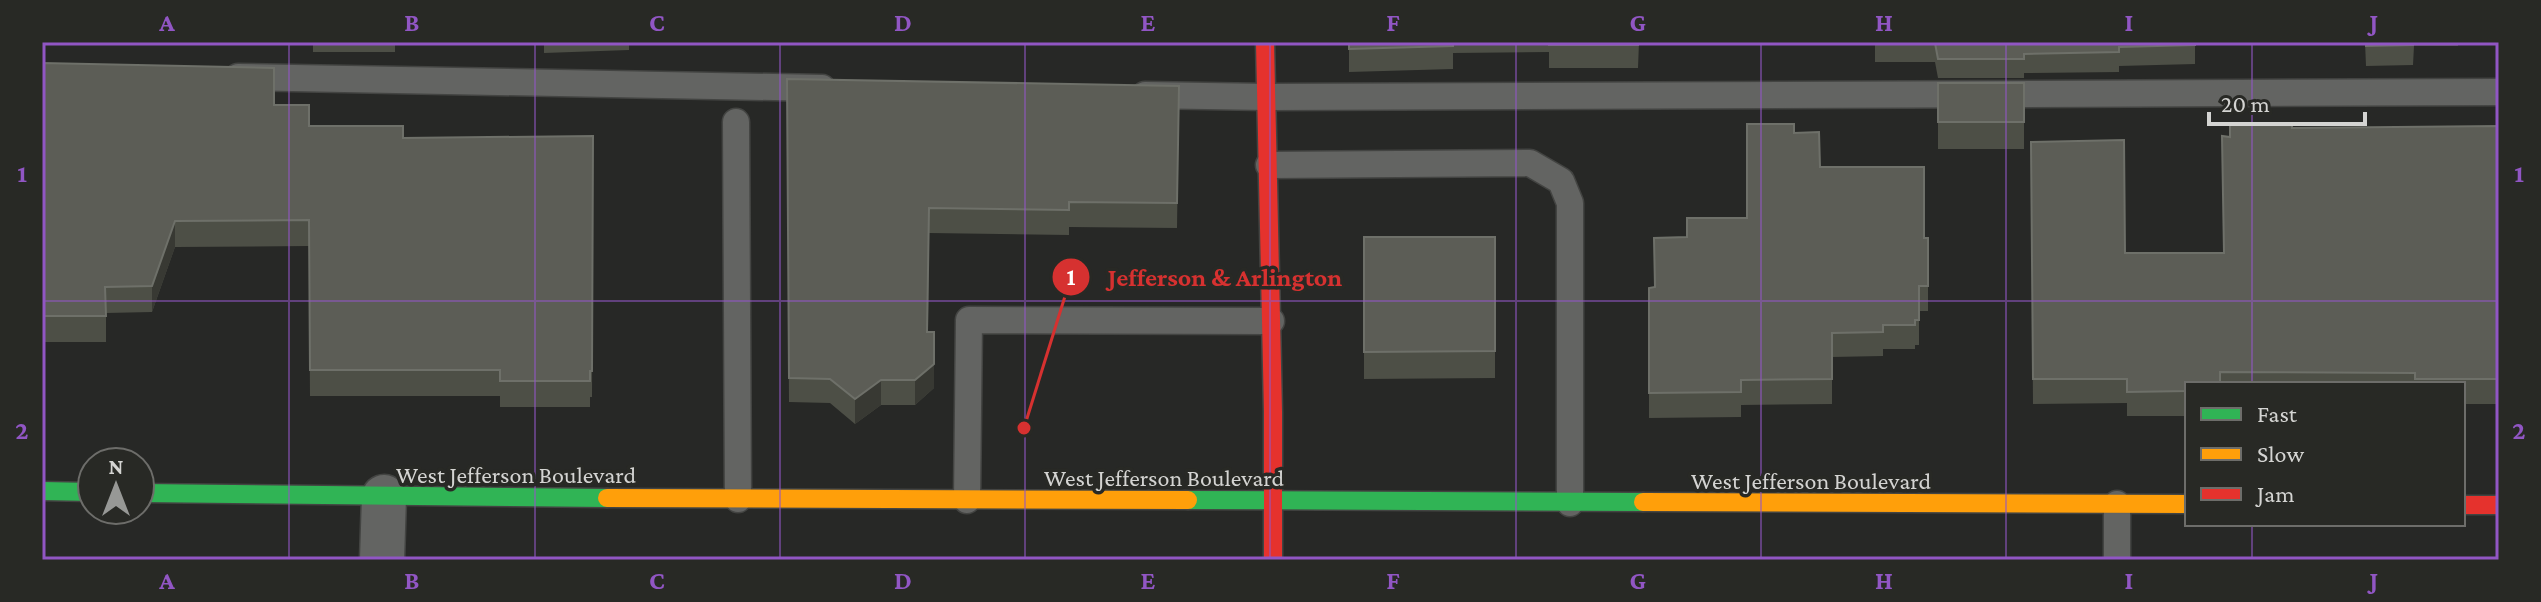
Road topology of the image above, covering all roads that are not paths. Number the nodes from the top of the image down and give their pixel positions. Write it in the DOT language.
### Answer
graph roads {
  1 [pos="1265,42"];
  2 [pos="217,76"];
  3 [pos="853,89"];
  4 [pos="2499,92"];
  5 [pos="1124,94"];
  6 [pos="1267,97"];
  7 [pos="736,122"];
  8 [pos="1269,165"];
  9 [pos="1271,321"];
  10 [pos="42,491"];
  11 [pos="76,492"];
  12 [pos="156,493"];
  13 [pos="384,497"];
  14 [pos="738,499"];
  15 [pos="967,500"];
  16 [pos="1274,502"];
  17 [pos="1570,503"];
  18 [pos="2117,504"];
  19 [pos="2185,504"];
  20 [pos="2465,505"];
  21 [pos="2499,505"];
  22 [pos="382,560"];
  23 [pos="1273,560"];
  24 [pos="2117,560"];
  1 -- 6 [label="main road"];
  2 -- 3 [label="lane"];
  4 -- 6 [label="lane"];
  5 -- 6 [label="lane"];
  6 -- 8 [label="main road"];
  7 -- 14 [label="lane"];
  8 -- 9 [label="main road"];
  8 -- 17 [label="lane"];
  9 -- 15 [label="lane"];
  9 -- 16 [label="main road"];
  10 -- 11 [label="main road"];
  12 -- 13 [label="main road, West Jefferson Boulevard"];
  13 -- 14 [label="main road, West Jefferson Boulevard"];
  13 -- 22 [label="street"];
  14 -- 15 [label="main road, West Jefferson Boulevard"];
  15 -- 16 [label="main road, West Jefferson Boulevard"];
  16 -- 17 [label="main road, West Jefferson Boulevard"];
  16 -- 23 [label="main road"];
  17 -- 18 [label="main road, West Jefferson Boulevard"];
  18 -- 19 [label="main road, West Jefferson Boulevard"];
  18 -- 24 [label="lane"];
  20 -- 21 [label="main road"];
}
